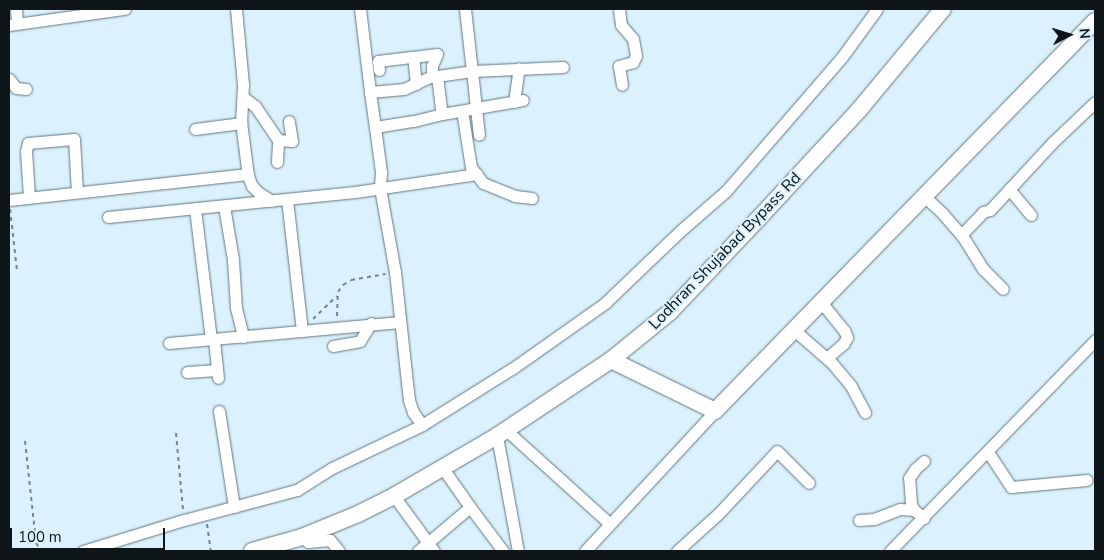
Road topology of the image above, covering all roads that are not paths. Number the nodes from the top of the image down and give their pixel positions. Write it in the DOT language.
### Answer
graph roads {
  1 [pos="16,9"];
  2 [pos="125,9"];
  3 [pos="236,9"];
  4 [pos="360,9"];
  5 [pos="465,9"];
  6 [pos="619,9"];
  7 [pos="877,9"];
  8 [pos="943,9"];
  9 [pos="1095,21"];
  10 [pos="13,24"];
  11 [pos="413,57"];
  12 [pos="563,67"];
  13 [pos="519,68"];
  14 [pos="379,70"];
  15 [pos="472,71"];
  16 [pos="435,77"];
  17 [pos="9,79"];
  18 [pos="416,84"];
  19 [pos="622,85"];
  20 [pos="26,89"];
  21 [pos="370,92"];
  22 [pos="243,98"];
  23 [pos="1095,102"];
  24 [pos="475,109"];
  25 [pos="462,111"];
  26 [pos="442,114"];
  27 [pos="289,120"];
  28 [pos="242,123"];
  29 [pos="375,127"];
  30 [pos="195,129"];
  31 [pos="479,135"];
  32 [pos="278,140"];
  33 [pos="277,162"];
  34 [pos="248,174"];
  35 [pos="476,174"];
  36 [pos="380,188"];
  37 [pos="1010,189"];
  38 [pos="77,192"];
  39 [pos="924,196"];
  40 [pos="29,197"];
  41 [pos="532,198"];
  42 [pos="287,200"];
  43 [pos="272,201"];
  44 [pos="9,204"];
  45 [pos="224,206"];
  46 [pos="195,209"];
  47 [pos="1031,215"];
  48 [pos="108,218"];
  49 [pos="961,235"];
  50 [pos="1003,289"];
  51 [pos="821,302"];
  52 [pos="400,322"];
  53 [pos="371,323"];
  54 [pos="794,330"];
  55 [pos="302,331"];
  56 [pos="243,337"];
  57 [pos="212,340"];
  58 [pos="1095,340"];
  59 [pos="169,343"];
  60 [pos="333,346"];
  61 [pos="827,358"];
  62 [pos="611,360"];
  63 [pos="187,372"];
  64 [pos="219,411"];
  65 [pos="715,411"];
  66 [pos="865,412"];
  67 [pos="422,425"];
  68 [pos="501,433"];
  69 [pos="988,452"];
  70 [pos="924,461"];
  71 [pos="442,467"];
  72 [pos="1087,480"];
  73 [pos="809,483"];
  74 [pos="394,496"];
  75 [pos="234,507"];
  76 [pos="470,507"];
  77 [pos="914,510"];
  78 [pos="924,518"];
  79 [pos="859,520"];
  80 [pos="610,524"];
  81 [pos="302,537"];
  82 [pos="431,547"];
  83 [pos="268,549"];
  84 [pos="83,551"];
  85 [pos="252,551"];
  86 [pos="338,551"];
  87 [pos="418,551"];
  88 [pos="503,551"];
  89 [pos="518,551"];
  90 [pos="585,551"];
  91 [pos="677,551"];
  92 [pos="890,551"];
  1 -- 10 [label="street"];
  2 -- 10 [label="street"];
  3 -- 22 [label="street"];
  4 -- 21 [label="street"];
  5 -- 15 [label="street"];
  6 -- 19 [label="street"];
  7 -- 67 [label="street"];
  8 -- 62 [label="street, Lodhran Shujabad Bypass Rd"];
  9 -- 39 [label="street"];
  11 -- 14 [label="street"];
  11 -- 16 [label="street"];
  11 -- 18 [label="street"];
  12 -- 13 [label="street"];
  13 -- 15 [label="street"];
  13 -- 24 [label="street"];
  15 -- 16 [label="street"];
  15 -- 24 [label="street"];
  16 -- 18 [label="street"];
  16 -- 26 [label="street"];
  17 -- 20 [label="street"];
  18 -- 21 [label="street"];
  21 -- 29 [label="street"];
  22 -- 28 [label="street"];
  22 -- 32 [label="street"];
  23 -- 37 [label="street"];
  24 -- 25 [label="street"];
  24 -- 31 [label="street"];
  25 -- 26 [label="street"];
  25 -- 35 [label="street"];
  26 -- 29 [label="street"];
  27 -- 32 [label="street"];
  28 -- 30 [label="street"];
  28 -- 34 [label="street"];
  29 -- 36 [label="street"];
  32 -- 33 [label="street"];
  34 -- 38 [label="street"];
  34 -- 43 [label="street"];
  35 -- 36 [label="street"];
  35 -- 41 [label="street"];
  36 -- 42 [label="street"];
  36 -- 52 [label="street"];
  37 -- 47 [label="street"];
  37 -- 49 [label="street"];
  38 -- 40 [label="street"];
  38 -- 40 [label="street"];
  39 -- 49 [label="street"];
  39 -- 51 [label="street"];
  40 -- 44 [label="street"];
  42 -- 43 [label="street"];
  42 -- 55 [label="street"];
  43 -- 45 [label="street"];
  45 -- 46 [label="street"];
  45 -- 56 [label="street"];
  46 -- 48 [label="street"];
  46 -- 57 [label="street"];
  49 -- 50 [label="street"];
  51 -- 54 [label="street"];
  51 -- 61 [label="street"];
  52 -- 53 [label="street"];
  52 -- 67 [label="street"];
  53 -- 55 [label="street"];
  53 -- 60 [label="street"];
  54 -- 61 [label="street"];
  54 -- 65 [label="street"];
  55 -- 56 [label="street"];
  56 -- 57 [label="street"];
  57 -- 59 [label="street"];
  57 -- 63 [label="street"];
  58 -- 69 [label="street"];
  61 -- 66 [label="street"];
  62 -- 65 [label="street"];
  62 -- 68 [label="street, Lodhran Shujabad Bypass Rd"];
  64 -- 75 [label="street"];
  65 -- 80 [label="street"];
  67 -- 75 [label="street"];
  68 -- 71 [label="street, Lodhran Shujabad Bypass Rd"];
  68 -- 80 [label="street"];
  68 -- 89 [label="street"];
  69 -- 72 [label="street"];
  69 -- 78 [label="street"];
  70 -- 77 [label="street"];
  71 -- 74 [label="street, Lodhran Shujabad Bypass Rd"];
  71 -- 76 [label="street"];
  73 -- 91 [label="street"];
  74 -- 81 [label="street, Lodhran Shujabad Bypass Rd"];
  74 -- 82 [label="street"];
  75 -- 84 [label="street"];
  76 -- 82 [label="street"];
  76 -- 88 [label="street"];
  77 -- 78 [label="street"];
  77 -- 79 [label="street"];
  78 -- 92 [label="street"];
  80 -- 90 [label="street"];
  81 -- 83 [label="street, Lodhran Shujabad Bypass Rd"];
  81 -- 86 [label="street"];
  82 -- 87 [label="street"];
  83 -- 85 [label="street, Lodhran Shujabad Bypass Rd"];
}
